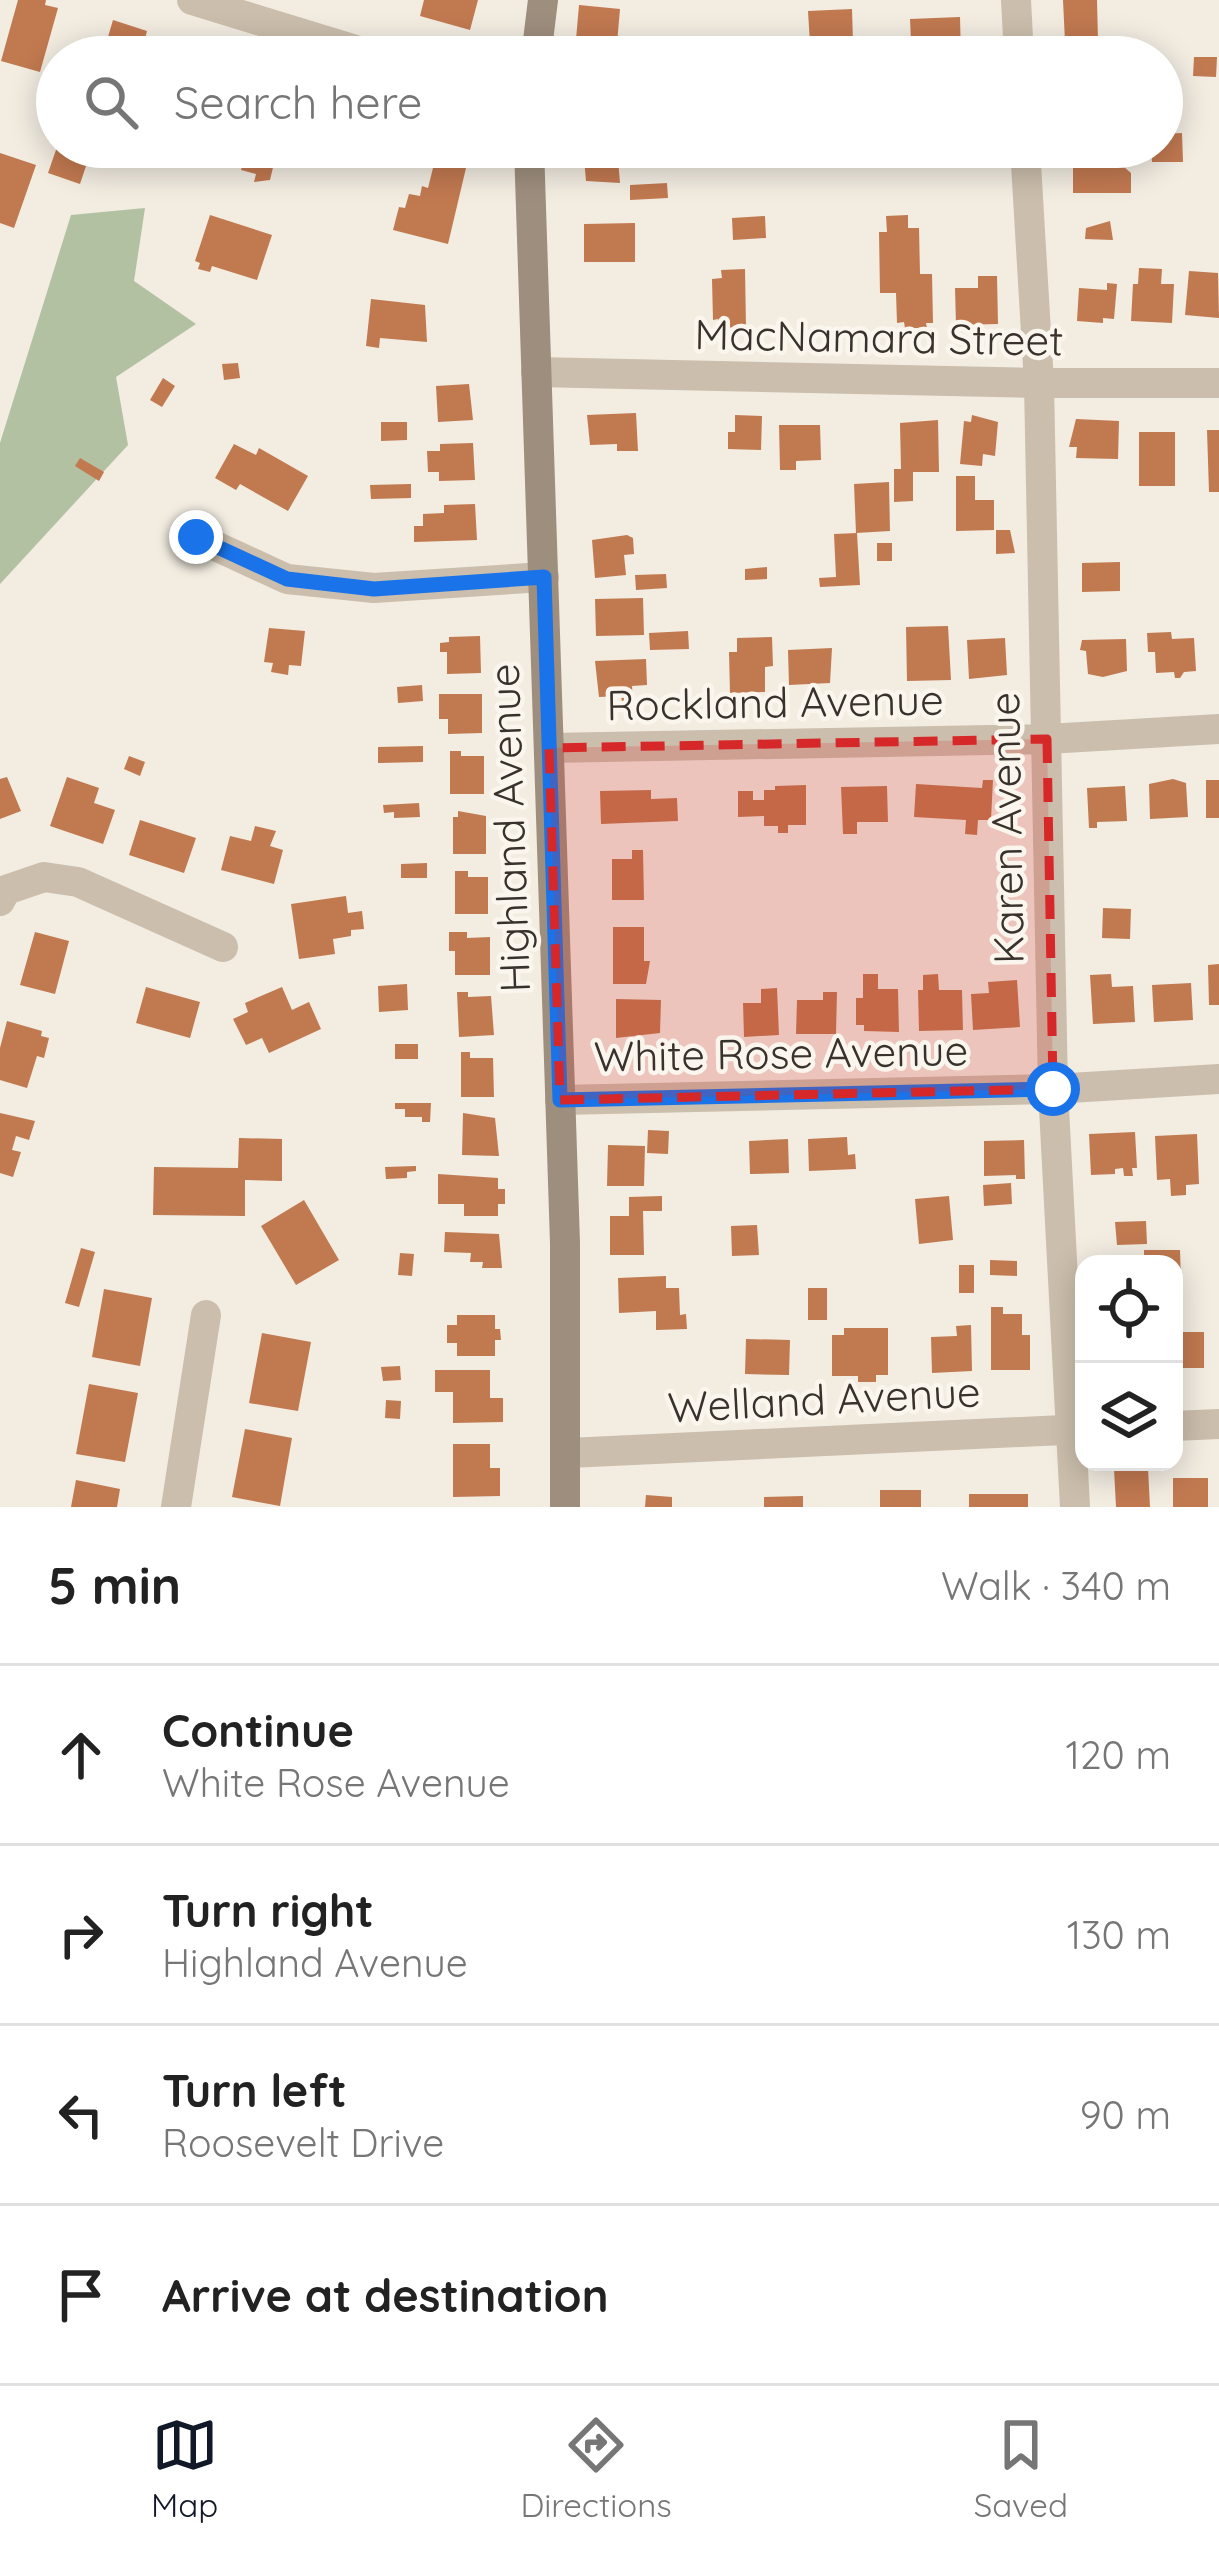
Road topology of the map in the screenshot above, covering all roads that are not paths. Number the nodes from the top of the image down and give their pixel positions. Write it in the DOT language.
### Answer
graph roads {
  1 [pos="192,0"];
  2 [pos="543,0"];
  3 [pos="1016,0"];
  4 [pos="310,36"];
  5 [pos="539,36"];
  6 [pos="1018,36"];
  7 [pos="531,168"];
  8 [pos="1025,168"];
  9 [pos="536,372"];
  10 [pos="1039,383"];
  11 [pos="1219,383"];
  12 [pos="196,537"];
  13 [pos="544,577"];
  14 [pos="1219,729"];
  15 [pos="1047,739"];
  16 [pos="549,748"];
  17 [pos="0,902"];
  18 [pos="223,947"];
  19 [pos="1219,1079"];
  20 [pos="1053,1089"];
  21 [pos="560,1100"];
  22 [pos="206,1315"];
  23 [pos="1075,1401"];
  24 [pos="1219,1424"];
  25 [pos="1183,1426"];
  26 [pos="1075,1429"];
  27 [pos="568,1453"];
  28 [pos="1076,1471"];
  29 [pos="176,1507"];
  30 [pos="566,1507"];
  31 [pos="1075,1507"];
  1 -- 4 [label="street"];
  2 -- 5 [label="main road"];
  3 -- 6 [label="street"];
  7 -- 9 [label="main road, Highland Avenue"];
  8 -- 10 [label="street, Karen Avenue"];
  9 -- 10 [label="street, MacNamara Street"];
  9 -- 13 [label="main road, Highland Avenue"];
  10 -- 11 [label="street, MacNamara Street"];
  10 -- 15 [label="street, Karen Avenue"];
  12 -- 13 [label="street"];
  13 -- 16 [label="main road, Highland Avenue"];
  14 -- 15 [label="street, Rockland Avenue"];
  15 -- 16 [label="street, Rockland Avenue"];
  15 -- 20 [label="street, Karen Avenue"];
  16 -- 21 [label="main road, Highland Avenue"];
  17 -- 18 [label="street"];
  19 -- 20 [label="street, White Rose Avenue"];
  20 -- 21 [label="street, White Rose Avenue"];
  20 -- 23 [label="street, Karen Avenue"];
  21 -- 27 [label="main road, Highland Avenue"];
  22 -- 29 [label="street"];
  24 -- 25 [label="street"];
  26 -- 27 [label="street, Welland Avenue"];
  27 -- 30 [label="main road, Highland Avenue"];
  28 -- 31 [label="street, Karen Avenue"];
}
